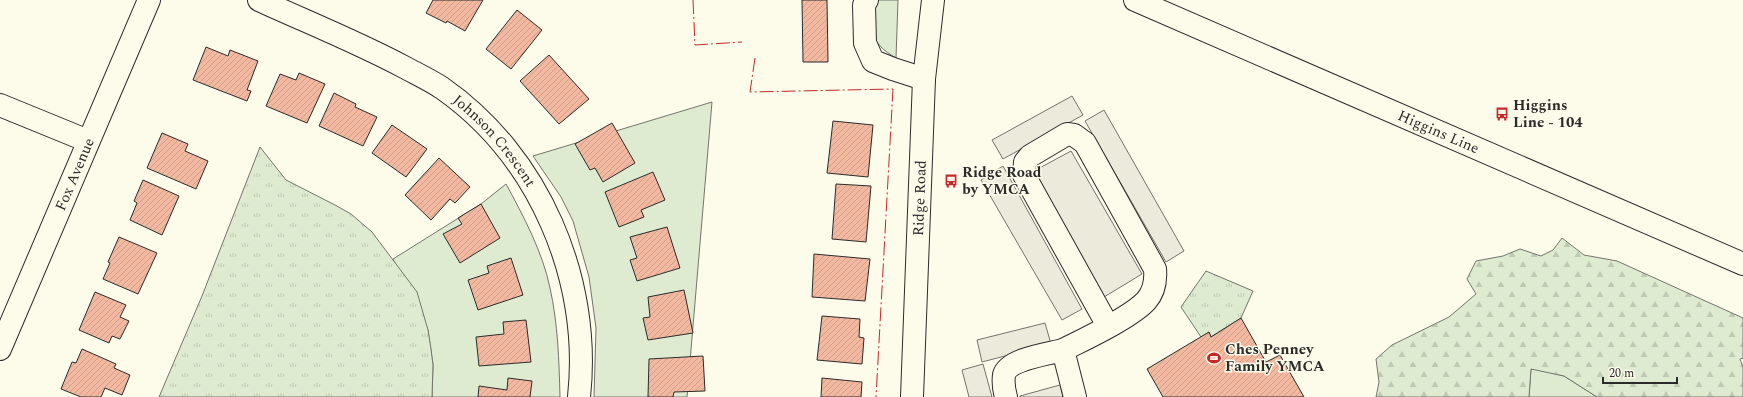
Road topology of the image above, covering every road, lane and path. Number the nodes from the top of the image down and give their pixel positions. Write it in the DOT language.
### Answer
graph roads {
  1 [pos="149,0"];
  2 [pos="258,0"];
  3 [pos="867,0"];
  4 [pos="933,0"];
  5 [pos="1135,0"];
  6 [pos="924,79"];
  7 [pos="0,106"];
  8 [pos="88,141"];
  9 [pos="1743,264"];
  10 [pos="1108,326"];
  11 [pos="0,349"];
  12 [pos="1063,350"];
  13 [pos="579,397"];
  14 [pos="912,397"];
  15 [pos="1006,397"];
  16 [pos="1074,397"];
  1 -- 8 [label="street, Fox Avenue"];
  2 -- 13 [label="street, Johnson Crescent"];
  3 -- 6 [label="street"];
  4 -- 6 [label="street, Ridge Road"];
  5 -- 9 [label="street, Higgins Line"];
  6 -- 14 [label="street, Ridge Road"];
  7 -- 8 [label="street"];
  8 -- 11 [label="street, Fox Avenue"];
  10 -- 10 [label="street"];
  10 -- 12 [label="street"];
  12 -- 15 [label="street"];
  12 -- 16 [label="street"];
}
